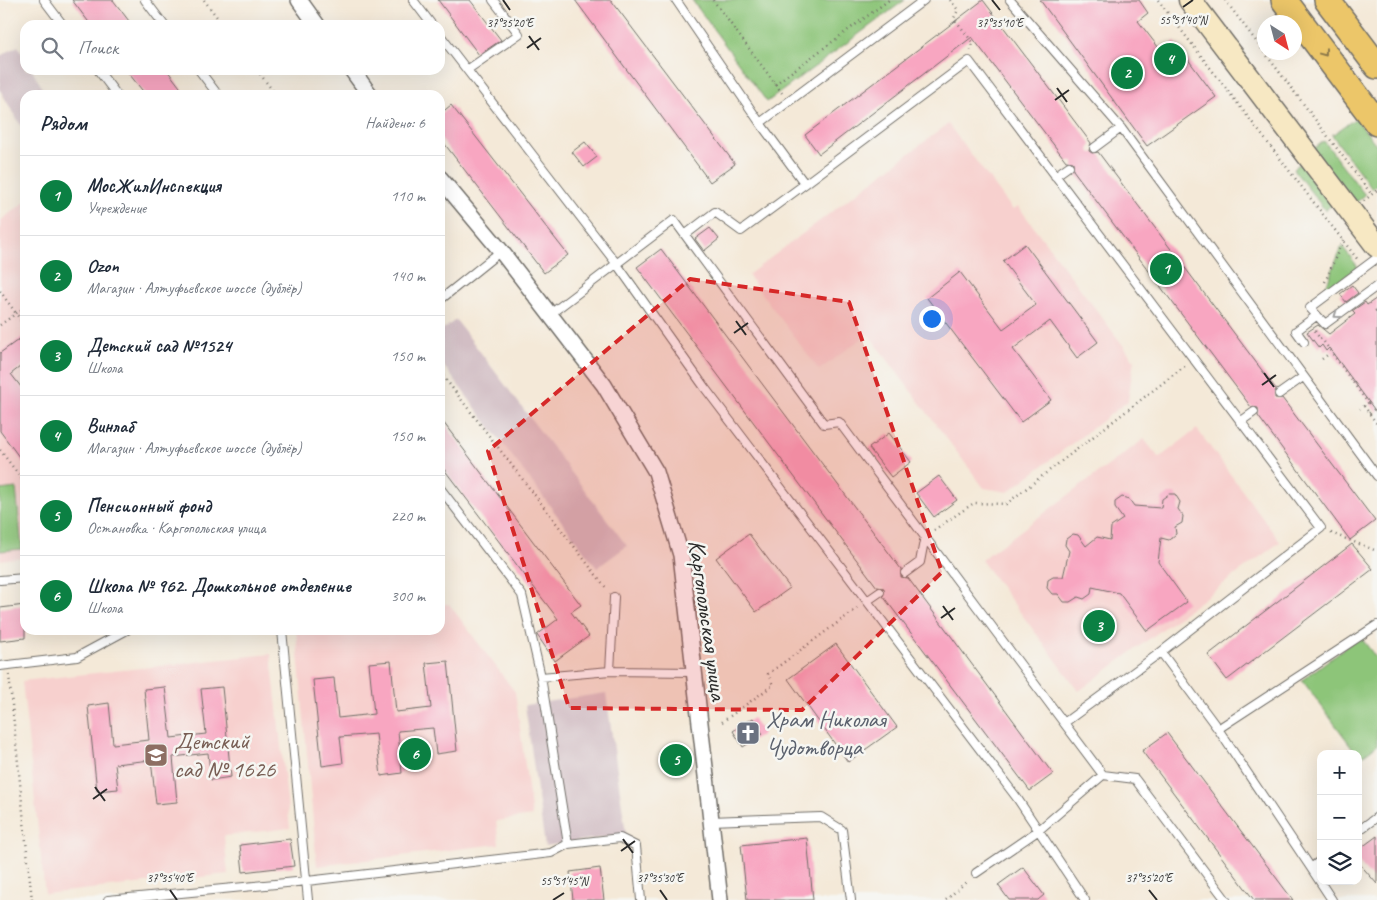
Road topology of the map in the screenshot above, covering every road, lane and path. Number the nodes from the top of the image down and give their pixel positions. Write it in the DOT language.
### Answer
graph roads {
  1 [pos="44,0"];
  2 [pos="145,0"];
  3 [pos="204,0"];
  4 [pos="298,0"];
  5 [pos="413,0"];
  6 [pos="493,0"];
  7 [pos="676,0"];
  8 [pos="713,0"];
  9 [pos="889,0"];
  10 [pos="924,0"];
  11 [pos="950,0"];
  12 [pos="1010,0"];
  13 [pos="1158,0"];
  14 [pos="1190,0"];
  15 [pos="1225,0"];
  16 [pos="1284,0"];
  17 [pos="1327,0"];
  18 [pos="59,20"];
  19 [pos="160,20"];
  20 [pos="219,20"];
  21 [pos="314,20"];
  22 [pos="428,20"];
  23 [pos="445,43"];
  24 [pos="969,62"];
  25 [pos="1377,66"];
  26 [pos="466,70"];
  27 [pos="102,75"];
  28 [pos="202,75"];
  29 [pos="261,75"];
  30 [pos="356,75"];
  31 [pos="113,90"];
  32 [pos="214,90"];
  33 [pos="272,90"];
  34 [pos="366,90"];
  35 [pos="760,123"];
  36 [pos="1377,123"];
  37 [pos="1121,128"];
  38 [pos="1094,148"];
  39 [pos="1069,166"];
  40 [pos="1055,176"];
  41 [pos="445,184"];
  42 [pos="805,184"];
  43 [pos="1377,190"];
  44 [pos="1372,195"];
  45 [pos="1357,207"];
  46 [pos="685,235"];
  47 [pos="1342,240"];
  48 [pos="1376,245"];
  49 [pos="501,251"];
  50 [pos="616,263"];
  51 [pos="1364,268"];
  52 [pos="1377,286"];
  53 [pos="0,291"];
  54 [pos="445,296"];
  55 [pos="1317,303"];
  56 [pos="20,310"];
  57 [pos="16,313"];
  58 [pos="549,315"];
  59 [pos="1316,316"];
  60 [pos="20,319"];
  61 [pos="0,325"];
  62 [pos="1304,342"];
  63 [pos="1324,342"];
  64 [pos="1330,353"];
  65 [pos="1322,359"];
  66 [pos="1194,360"];
  67 [pos="1302,377"];
  68 [pos="445,378"];
  69 [pos="1279,394"];
  70 [pos="1364,406"];
  71 [pos="1377,407"];
  72 [pos="1360,409"];
  73 [pos="1254,412"];
  74 [pos="1369,413"];
  75 [pos="1240,422"];
  76 [pos="1377,424"];
  77 [pos="0,450"];
  78 [pos="20,476"];
  79 [pos="1377,476"];
  80 [pos="445,495"];
  81 [pos="1321,528"];
  82 [pos="924,536"];
  83 [pos="1377,551"];
  84 [pos="904,573"];
  85 [pos="20,578"];
  86 [pos="0,580"];
  87 [pos="880,592"];
  88 [pos="614,598"];
  89 [pos="867,601"];
  90 [pos="1377,625"];
  91 [pos="115,635"];
  92 [pos="282,635"];
  93 [pos="1161,652"];
  94 [pos="4,666"];
  95 [pos="610,671"];
  96 [pos="693,672"];
  97 [pos="541,677"];
  98 [pos="722,722"];
  99 [pos="1064,723"];
  100 [pos="1218,729"];
  101 [pos="1103,775"];
  102 [pos="1377,817"];
  103 [pos="711,821"];
  104 [pos="1362,828"];
  105 [pos="1039,830"];
  106 [pos="568,844"];
  107 [pos="1317,863"];
  108 [pos="1310,868"];
  109 [pos="976,873"];
  110 [pos="307,881"];
  111 [pos="32,900"];
  112 [pos="108,900"];
  113 [pos="308,900"];
  114 [pos="641,900"];
  115 [pos="720,900"];
  116 [pos="851,900"];
  117 [pos="946,900"];
  118 [pos="1086,900"];
  119 [pos="1226,900"];
  120 [pos="1332,900"];
  1 -- 18 [label="lane"];
  2 -- 19 [label="lane"];
  3 -- 20 [label="path"];
  4 -- 21 [label="street"];
  5 -- 22 [label="lane"];
  6 -- 26 [label="lane"];
  7 -- 35 [label="lane"];
  8 -- 9 [label="path"];
  10 -- 35 [label="lane"];
  11 -- 24 [label="path"];
  12 -- 37 [label="lane"];
  13 -- 47 [label="path"];
  14 -- 48 [label="main road"];
  15 -- 44 [label="path"];
  16 -- 36 [label="main road, one-way"];
  17 -- 25 [label="main road"];
  23 -- 26 [label="lane"];
  24 -- 40 [label="lane"];
  24 -- 42 [label="lane"];
  26 -- 50 [label="lane"];
  27 -- 31 [label="lane"];
  28 -- 32 [label="lane"];
  29 -- 33 [label="path"];
  30 -- 34 [label="street"];
  35 -- 42 [label="lane"];
  37 -- 38 [label="lane"];
  37 -- 67 [label="lane"];
  39 -- 40 [label="lane"];
  40 -- 66 [label="lane"];
  41 -- 49 [label="street, Каргопольская улица"];
  42 -- 46 [label="lane"];
  43 -- 44 [label="path"];
  44 -- 45 [label="path"];
  46 -- 50 [label="lane"];
  46 -- 82 [label="lane"];
  47 -- 51 [label="path"];
  47 -- 55 [label="path"];
  48 -- 51 [label="lane"];
  49 -- 54 [label="lane"];
  49 -- 58 [label="street, Каргопольская улица"];
  50 -- 58 [label="lane"];
  50 -- 89 [label="lane"];
  51 -- 55 [label="lane"];
  52 -- 59 [label="lane, one-way"];
  53 -- 57 [label="path"];
  55 -- 59 [label="lane"];
  56 -- 57 [label="path"];
  57 -- 60 [label="path"];
  57 -- 61 [label="path"];
  58 -- 96 [label="street, Каргопольская улица"];
  59 -- 62 [label="lane"];
  63 -- 64 [label="path"];
  64 -- 65 [label="path"];
  64 -- 70 [label="path"];
  66 -- 75 [label="lane"];
  66 -- 82 [label="path"];
  67 -- 69 [label="lane"];
  67 -- 79 [label="lane"];
  68 -- 88 [label="path"];
  70 -- 72 [label="path"];
  70 -- 74 [label="path"];
  71 -- 74 [label="path"];
  73 -- 75 [label="lane"];
  74 -- 76 [label="path"];
  75 -- 81 [label="lane"];
  77 -- 78 [label="path"];
  80 -- 97 [label="lane"];
  81 -- 83 [label="path"];
  81 -- 93 [label="lane"];
  82 -- 84 [label="lane"];
  82 -- 99 [label="lane"];
  85 -- 86 [label="lane"];
  87 -- 89 [label="lane"];
  88 -- 95 [label="lane"];
  89 -- 98 [label="path"];
  89 -- 105 [label="lane"];
  90 -- 100 [label="lane"];
  91 -- 94 [label="lane"];
  92 -- 110 [label="lane"];
  93 -- 99 [label="lane"];
  93 -- 100 [label="lane"];
  94 -- 111 [label="path"];
  95 -- 96 [label="lane"];
  95 -- 97 [label="lane"];
  96 -- 103 [label="street, Каргопольская улица"];
  97 -- 106 [label="lane"];
  99 -- 101 [label="lane"];
  100 -- 108 [label="lane"];
  101 -- 105 [label="lane"];
  101 -- 119 [label="lane"];
  102 -- 104 [label="lane"];
  103 -- 115 [label="street, Каргопольская улица"];
  103 -- 116 [label="lane"];
  105 -- 109 [label="lane"];
  105 -- 118 [label="lane"];
  106 -- 110 [label="lane"];
  106 -- 114 [label="lane"];
  107 -- 108 [label="lane"];
  108 -- 120 [label="lane"];
  109 -- 117 [label="path"];
  110 -- 112 [label="lane"];
  110 -- 113 [label="lane"];
}
